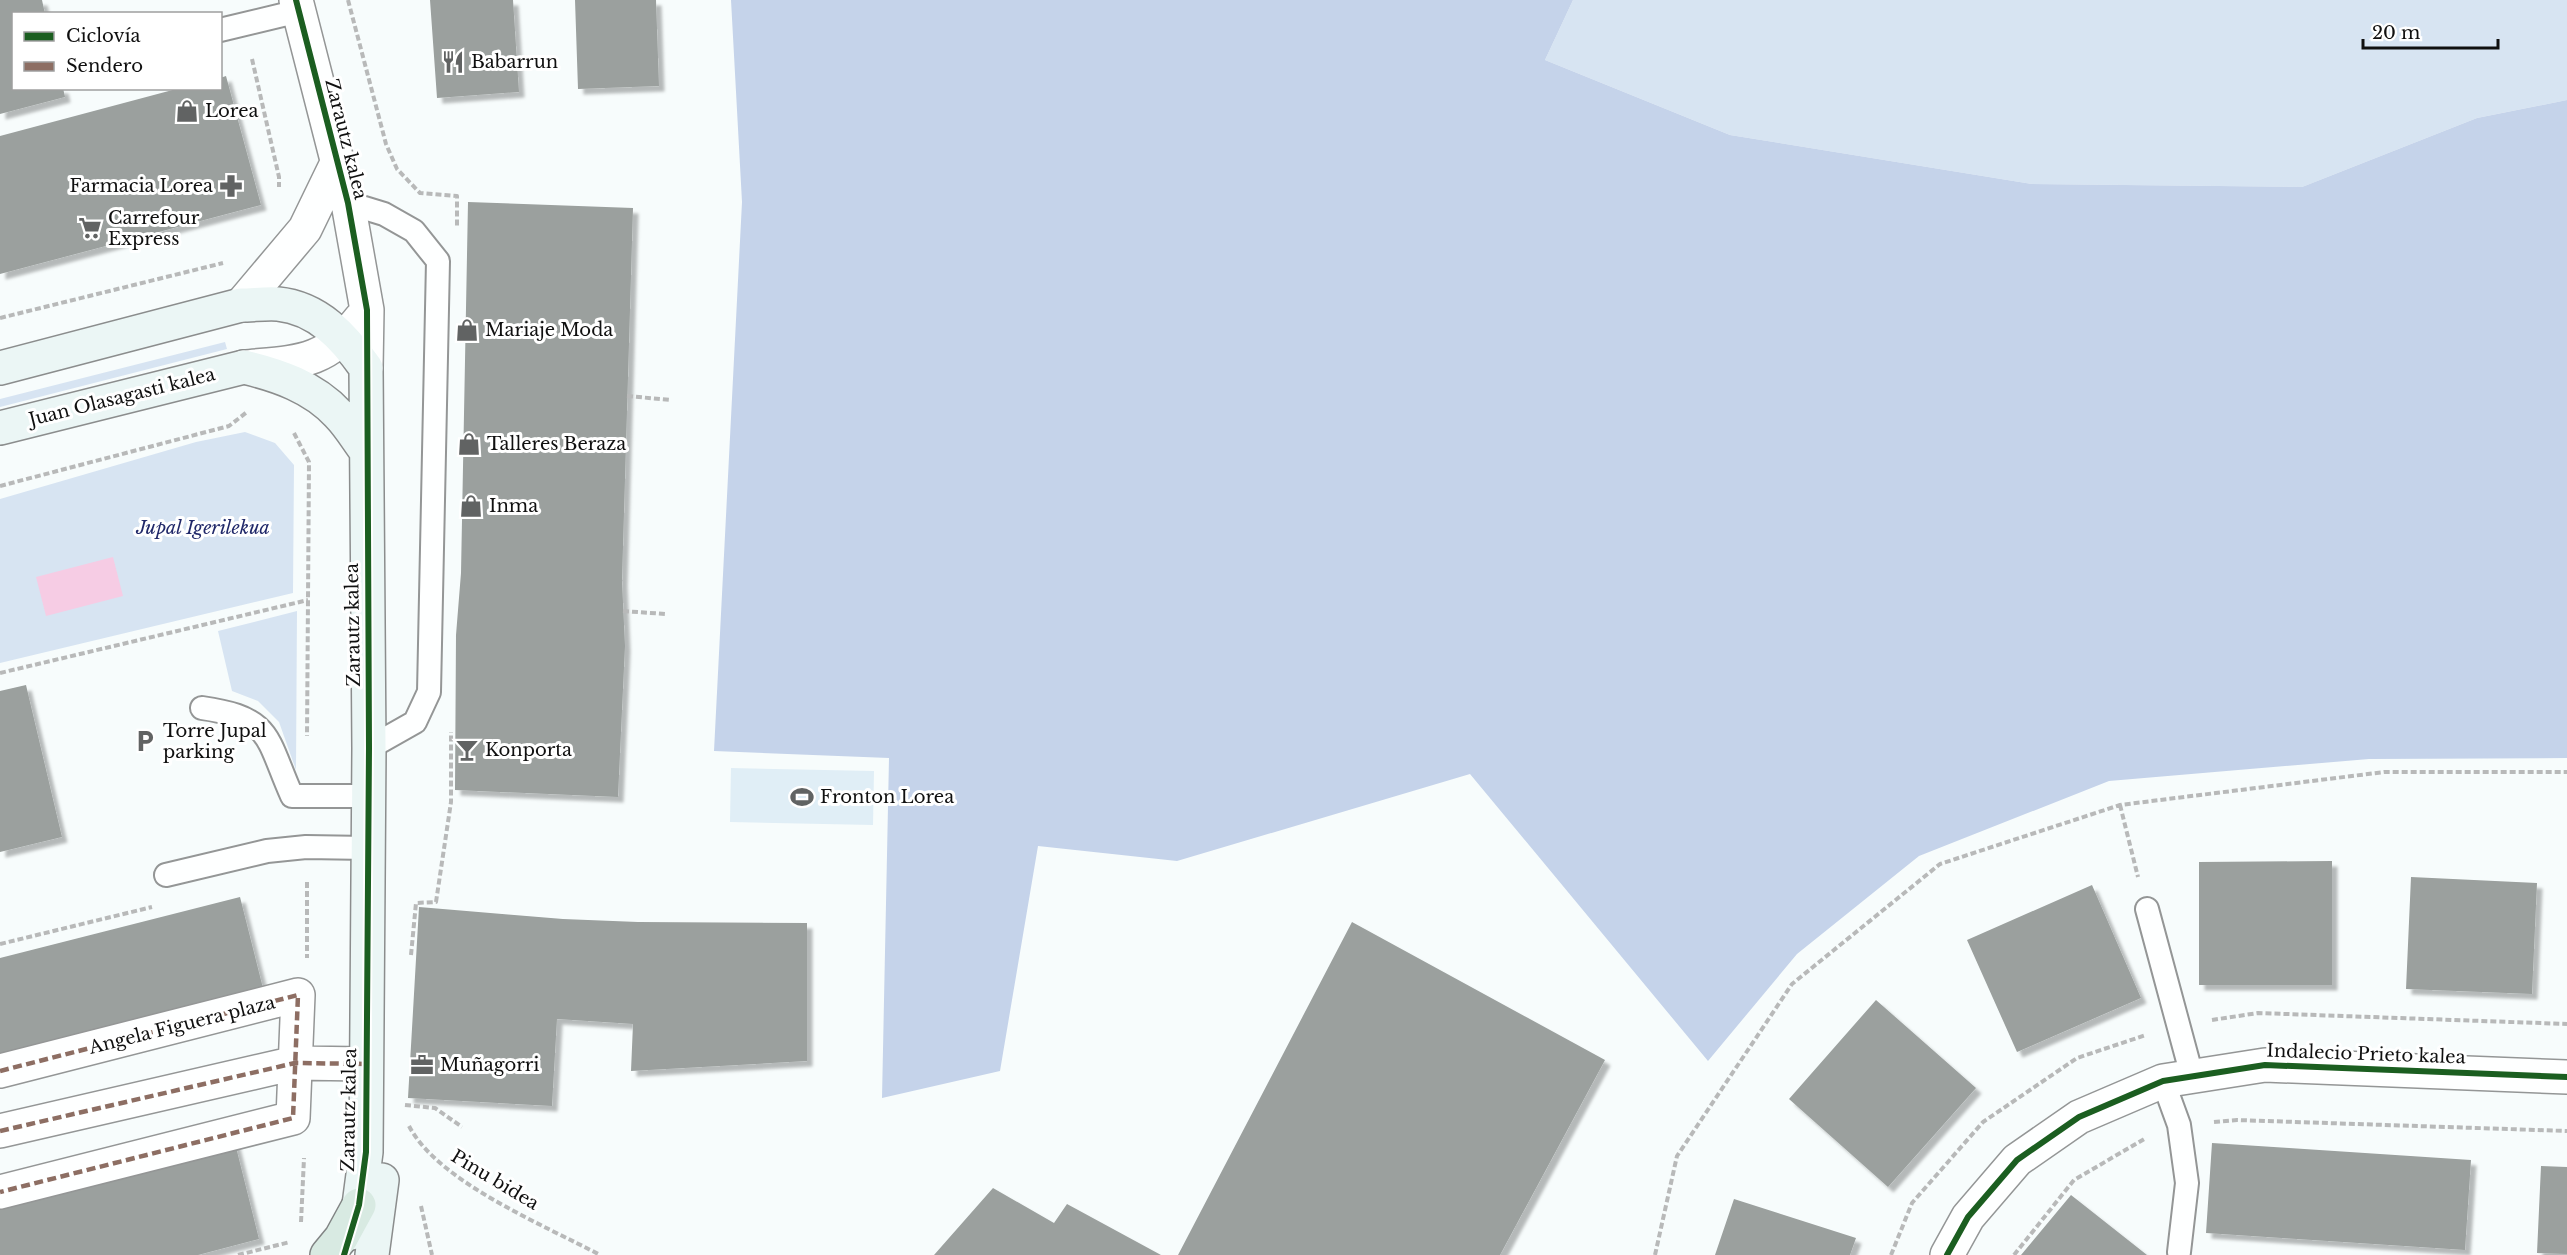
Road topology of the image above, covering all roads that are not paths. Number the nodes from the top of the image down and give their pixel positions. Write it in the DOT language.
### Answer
graph roads {
  1 [pos="297,5"];
  2 [pos="222,30"];
  3 [pos="337,163"];
  4 [pos="348,203"];
  5 [pos="241,306"];
  6 [pos="367,310"];
  7 [pos="345,339"];
  8 [pos="244,367"];
  9 [pos="366,368"];
  10 [pos="0,369"];
  11 [pos="0,428"];
  12 [pos="366,451"];
  13 [pos="202,708"];
  14 [pos="369,748"];
  15 [pos="369,796"];
  16 [pos="368,848"];
  17 [pos="166,875"];
  18 [pos="2147,909"];
  19 [pos="295,1063"];
  20 [pos="366,1064"];
  21 [pos="0,1071"];
  22 [pos="2567,1077"];
  23 [pos="2178,1078"];
  24 [pos="0,1131"];
  25 [pos="366,1133"];
  26 [pos="0,1192"];
  27 [pos="359,1205"];
  28 [pos="2180,1252"];
  29 [pos="327,1255"];
  30 [pos="344,1255"];
  31 [pos="372,1255"];
  32 [pos="1947,1255"];
  1 -- 2 [label="lane"];
  1 -- 3 [label="street, Zarautz kalea"];
  3 -- 4 [label="street, Zarautz kalea"];
  3 -- 5 [label="street"];
  4 -- 6 [label="street, Zarautz kalea"];
  4 -- 14 [label="lane"];
  5 -- 7 [label="street"];
  5 -- 10 [label="street"];
  6 -- 7 [label="street, Juan Olasagasti kalea"];
  6 -- 9 [label="street, Zarautz kalea"];
  7 -- 8 [label="street, Juan Olasagasti kalea"];
  7 -- 9 [label="street"];
  8 -- 11 [label="street, Juan Olasagasti kalea"];
  8 -- 12 [label="street, Juan Olasagasti kalea"];
  9 -- 12 [label="street, Zarautz kalea"];
  12 -- 14 [label="street, Zarautz kalea"];
  13 -- 15 [label="lane"];
  14 -- 15 [label="street, Zarautz kalea"];
  15 -- 16 [label="street, Zarautz kalea"];
  16 -- 17 [label="lane"];
  16 -- 20 [label="street, Zarautz kalea"];
  18 -- 23 [label="lane"];
  19 -- 20 [label="street"];
  19 -- 21 [label="street, Angela Figuera plaza"];
  19 -- 24 [label="street"];
  19 -- 26 [label="street, Angela Figuera plaza"];
  20 -- 25 [label="street, Zarautz kalea"];
  22 -- 23 [label="street, Indalecio Prieto kalea"];
  23 -- 28 [label="lane"];
  23 -- 32 [label="street, Indalecio Prieto kalea"];
  25 -- 27 [label="street, Zarautz kalea"];
  25 -- 31 [label="street"];
  27 -- 29 [label="highway"];
  27 -- 30 [label="street, Zarautz kalea"];
}
